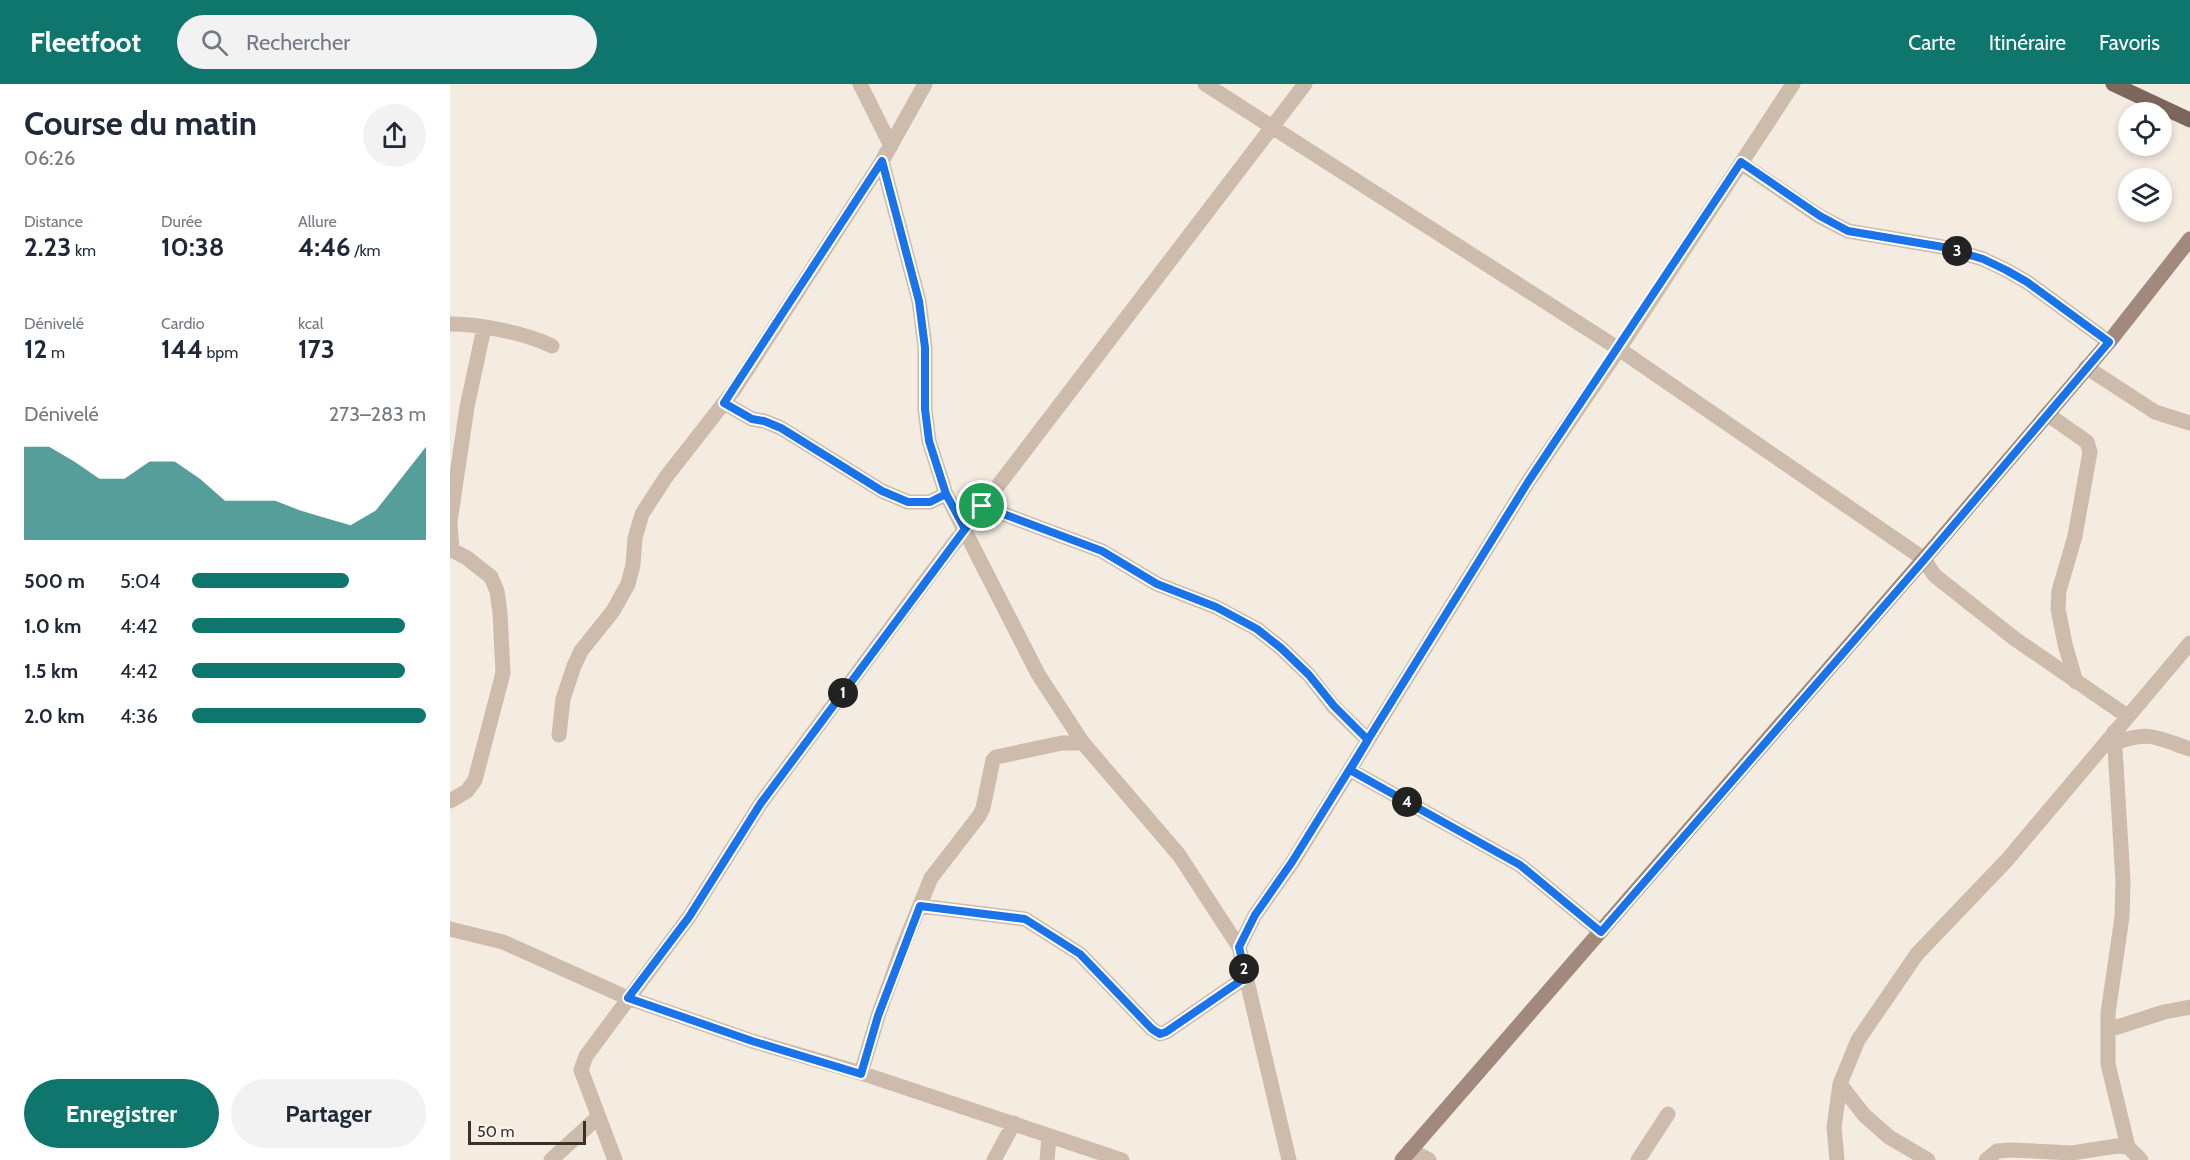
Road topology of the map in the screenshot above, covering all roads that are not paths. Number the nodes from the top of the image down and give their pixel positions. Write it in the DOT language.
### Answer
graph roads {
  1 [pos="860,84"];
  2 [pos="925,84"];
  3 [pos="1205,84"];
  4 [pos="1305,84"];
  5 [pos="1793,84"];
  6 [pos="2113,84"];
  7 [pos="2190,120"];
  8 [pos="1273,126"];
  9 [pos="891,146"];
  10 [pos="882,161"];
  11 [pos="1741,162"];
  12 [pos="2190,239"];
  13 [pos="450,324"];
  14 [pos="484,328"];
  15 [pos="2109,342"];
  16 [pos="552,346"];
  17 [pos="1619,349"];
  18 [pos="2086,367"];
  19 [pos="724,403"];
  20 [pos="2047,414"];
  21 [pos="2190,423"];
  22 [pos="946,494"];
  23 [pos="982,506"];
  24 [pos="965,529"];
  25 [pos="451,549"];
  26 [pos="1924,560"];
  27 [pos="2190,643"];
  28 [pos="2076,682"];
  29 [pos="2127,716"];
  30 [pos="559,735"];
  31 [pos="2114,737"];
  32 [pos="1368,740"];
  33 [pos="1083,743"];
  34 [pos="2190,749"];
  35 [pos="1350,770"];
  36 [pos="450,801"];
  37 [pos="920,906"];
  38 [pos="450,928"];
  39 [pos="1601,932"];
  40 [pos="1239,947"];
  41 [pos="1246,977"];
  42 [pos="628,998"];
  43 [pos="2190,1007"];
  44 [pos="2108,1030"];
  45 [pos="861,1074"];
  46 [pos="1840,1084"];
  47 [pos="1668,1114"];
  48 [pos="598,1117"];
  49 [pos="1014,1123"];
  50 [pos="1049,1137"];
  51 [pos="2128,1147"];
  52 [pos="1406,1155"];
  53 [pos="551,1160"];
  54 [pos="615,1160"];
  55 [pos="994,1160"];
  56 [pos="1047,1160"];
  57 [pos="1122,1160"];
  58 [pos="1289,1160"];
  59 [pos="1429,1160"];
  60 [pos="1638,1160"];
  61 [pos="1836,1160"];
  62 [pos="1929,1160"];
  63 [pos="1986,1160"];
  64 [pos="2141,1160"];
  1 -- 9 [label="street"];
  2 -- 9 [label="street"];
  3 -- 8 [label="street"];
  4 -- 8 [label="street"];
  5 -- 11 [label="street"];
  6 -- 7 [label="main road"];
  8 -- 17 [label="street"];
  8 -- 23 [label="street"];
  9 -- 10 [label="street"];
  10 -- 19 [label="street"];
  10 -- 22 [label="street"];
  11 -- 15 [label="street"];
  11 -- 17 [label="street"];
  12 -- 15 [label="main road"];
  13 -- 14 [label="street"];
  14 -- 16 [label="street"];
  14 -- 25 [label="street"];
  15 -- 18 [label="main road"];
  17 -- 26 [label="street"];
  17 -- 32 [label="street"];
  18 -- 20 [label="main road"];
  18 -- 21 [label="street"];
  19 -- 22 [label="street"];
  19 -- 30 [label="street"];
  20 -- 26 [label="main road"];
  20 -- 28 [label="street"];
  22 -- 24 [label="street"];
  23 -- 24 [label="street"];
  23 -- 32 [label="street"];
  24 -- 33 [label="street"];
  24 -- 42 [label="street"];
  25 -- 36 [label="street"];
  26 -- 28 [label="street"];
  26 -- 39 [label="main road"];
  27 -- 29 [label="street"];
  28 -- 29 [label="street"];
  29 -- 31 [label="street"];
  31 -- 34 [label="street"];
  31 -- 44 [label="street"];
  31 -- 46 [label="street"];
  32 -- 35 [label="street"];
  33 -- 37 [label="street"];
  33 -- 40 [label="street"];
  35 -- 39 [label="street"];
  35 -- 40 [label="street"];
  37 -- 41 [label="street"];
  37 -- 45 [label="street"];
  38 -- 42 [label="street"];
  39 -- 52 [label="main road"];
  40 -- 41 [label="street"];
  41 -- 58 [label="street"];
  42 -- 45 [label="street"];
  42 -- 48 [label="street"];
  43 -- 44 [label="street"];
  44 -- 51 [label="street"];
  45 -- 49 [label="street"];
  46 -- 61 [label="street"];
  46 -- 62 [label="street"];
  47 -- 60 [label="street"];
  48 -- 53 [label="street"];
  48 -- 54 [label="street"];
  49 -- 50 [label="street"];
  49 -- 55 [label="street"];
  50 -- 56 [label="street"];
  50 -- 57 [label="street"];
  51 -- 63 [label="street"];
  51 -- 64 [label="street"];
  52 -- 59 [label="street"];
}
